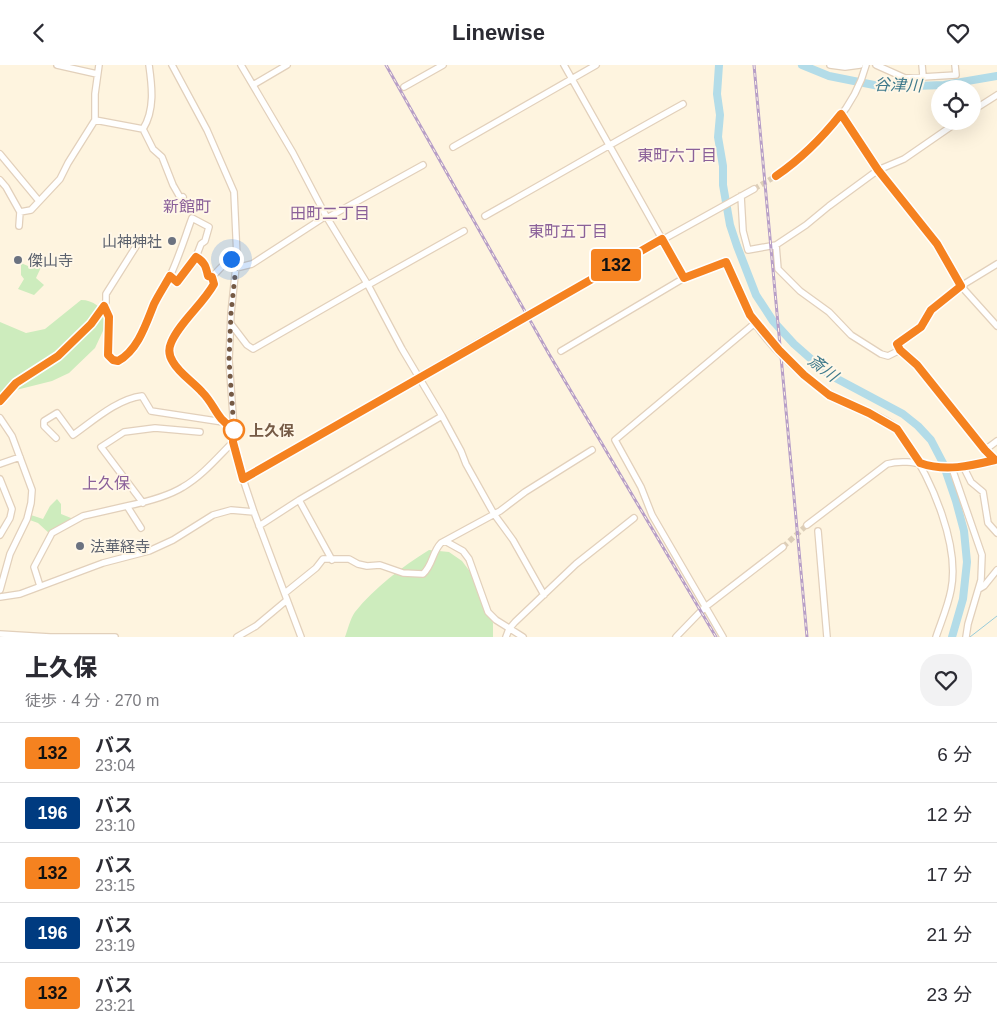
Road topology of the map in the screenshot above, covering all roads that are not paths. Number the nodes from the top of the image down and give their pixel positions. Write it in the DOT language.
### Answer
graph roads {
  1 [pos="58,65"];
  2 [pos="99,65"];
  3 [pos="150,65"];
  4 [pos="172,65"];
  5 [pos="242,65"];
  6 [pos="287,65"];
  7 [pos="443,65"];
  8 [pos="564,65"];
  9 [pos="596,65"];
  10 [pos="830,65"];
  11 [pos="860,65"];
  12 [pos="866,65"];
  13 [pos="876,65"];
  14 [pos="922,65"];
  15 [pos="955,65"];
  16 [pos="97,74"];
  17 [pos="923,76"];
  18 [pos="572,79"];
  19 [pos="253,85"];
  20 [pos="404,87"];
  21 [pos="997,95"];
  22 [pos="683,105"];
  23 [pos="981,105"];
  24 [pos="841,114"];
  25 [pos="95,120"];
  26 [pos="144,129"];
  27 [pos="945,130"];
  28 [pos="609,145"];
  29 [pos="452,147"];
  30 [pos="0,154"];
  31 [pos="423,165"];
  32 [pos="878,170"];
  33 [pos="776,176"];
  34 [pos="0,180"];
  35 [pos="754,189"];
  36 [pos="740,196"];
  37 [pos="183,197"];
  38 [pos="38,201"];
  39 [pos="20,212"];
  40 [pos="485,216"];
  41 [pos="327,217"];
  42 [pos="19,226"];
  43 [pos="464,231"];
  44 [pos="662,239"];
  45 [pos="140,240"];
  46 [pos="776,245"];
  47 [pos="196,257"];
  48 [pos="237,257"];
  49 [pos="997,264"];
  50 [pos="236,268"];
  51 [pos="170,276"];
  52 [pos="212,277"];
  53 [pos="684,278"];
  54 [pos="367,284"];
  55 [pos="961,286"];
  56 [pos="104,306"];
  57 [pos="755,323"];
  58 [pos="231,324"];
  59 [pos="997,326"];
  60 [pos="900,350"];
  61 [pos="561,351"];
  62 [pos="420,378"];
  63 [pos="0,401"];
  64 [pos="442,416"];
  65 [pos="0,418"];
  66 [pos="223,422"];
  67 [pos="234,429"];
  68 [pos="200,432"];
  69 [pos="56,438"];
  70 [pos="997,441"];
  71 [pos="233,442"];
  72 [pos="592,450"];
  73 [pos="985,450"];
  74 [pos="20,457"];
  75 [pos="996,460"];
  76 [pos="922,464"];
  77 [pos="0,465"];
  78 [pos="948,468"];
  79 [pos="964,468"];
  80 [pos="0,479"];
  81 [pos="243,479"];
  82 [pos="299,500"];
  83 [pos="143,503"];
  84 [pos="127,506"];
  85 [pos="254,512"];
  86 [pos="494,513"];
  87 [pos="634,518"];
  88 [pos="259,525"];
  89 [pos="807,525"];
  90 [pos="141,528"];
  91 [pos="818,531"];
  92 [pos="997,533"];
  93 [pos="0,535"];
  94 [pos="445,541"];
  95 [pos="783,547"];
  96 [pos="332,560"];
  97 [pos="997,570"];
  98 [pos="40,585"];
  99 [pos="979,589"];
  100 [pos="0,590"];
  101 [pos="544,595"];
  102 [pos="0,597"];
  103 [pos="286,597"];
  104 [pos="704,608"];
  105 [pos="509,629"];
  106 [pos="0,634"];
  107 [pos="50,637"];
  108 [pos="116,637"];
  109 [pos="237,637"];
  110 [pos="301,637"];
  111 [pos="506,637"];
  112 [pos="523,637"];
  113 [pos="676,637"];
  114 [pos="723,637"];
  115 [pos="827,637"];
  116 [pos="936,637"];
  117 [pos="966,637"];
  1 -- 16 [label="street"];
  2 -- 16 [label="street"];
  3 -- 26 [label="street"];
  4 -- 48 [label="street"];
  5 -- 19 [label="street"];
  6 -- 19 [label="street"];
  7 -- 20 [label="street"];
  8 -- 18 [label="street"];
  9 -- 18 [label="street"];
  10 -- 11 [label="street"];
  12 -- 24 [label="street"];
  13 -- 17 [label="street"];
  14 -- 17 [label="street"];
  15 -- 17 [label="street"];
  16 -- 25 [label="street"];
  18 -- 28 [label="street"];
  18 -- 29 [label="street"];
  19 -- 41 [label="street"];
  21 -- 23 [label="street"];
  22 -- 28 [label="street"];
  24 -- 32 [label="street"];
  24 -- 33 [label="street"];
  25 -- 26 [label="street"];
  25 -- 38 [label="street"];
  26 -- 37 [label="street"];
  27 -- 32 [label="street"];
  28 -- 40 [label="street"];
  28 -- 44 [label="street"];
  30 -- 38 [label="street"];
  31 -- 41 [label="street"];
  32 -- 46 [label="street"];
  32 -- 55 [label="street"];
  34 -- 39 [label="street"];
  35 -- 36 [label="street"];
  36 -- 44 [label="street"];
  36 -- 46 [label="street"];
  38 -- 39 [label="street"];
  39 -- 42 [label="street"];
  41 -- 50 [label="street"];
  41 -- 54 [label="street"];
  43 -- 54 [label="street"];
  44 -- 53 [label="street"];
  44 -- 62 [label="street, bridge"];
  45 -- 56 [label="street"];
  46 -- 60 [label="street"];
  47 -- 51 [label="street"];
  47 -- 51 [label="street"];
  47 -- 52 [label="street"];
  48 -- 50 [label="street"];
  48 -- 52 [label="street"];
  49 -- 55 [label="street"];
  50 -- 58 [label="street"];
  51 -- 56 [label="street"];
  52 -- 66 [label="street"];
  53 -- 57 [label="street"];
  53 -- 61 [label="street"];
  54 -- 58 [label="street"];
  54 -- 62 [label="street"];
  55 -- 59 [label="street"];
  55 -- 60 [label="street"];
  56 -- 63 [label="street"];
  57 -- 76 [label="street"];
  57 -- 104 [label="street"];
  58 -- 67 [label="street"];
  60 -- 73 [label="street"];
  62 -- 64 [label="street"];
  62 -- 81 [label="street"];
  64 -- 82 [label="street"];
  64 -- 86 [label="street"];
  65 -- 74 [label="street"];
  66 -- 67 [label="street"];
  66 -- 69 [label="street"];
  67 -- 71 [label="street"];
  68 -- 83 [label="street"];
  70 -- 73 [label="street"];
  71 -- 81 [label="street"];
  71 -- 83 [label="street"];
  72 -- 86 [label="street"];
  73 -- 75 [label="street"];
  74 -- 77 [label="street"];
  74 -- 100 [label="street"];
  75 -- 79 [label="street"];
  76 -- 78 [label="street"];
  76 -- 89 [label="street"];
  76 -- 116 [label="street"];
  78 -- 79 [label="street"];
  78 -- 99 [label="street"];
  79 -- 92 [label="street"];
  80 -- 93 [label="street"];
  81 -- 85 [label="street"];
  82 -- 88 [label="street"];
  82 -- 96 [label="street"];
  83 -- 84 [label="street"];
  84 -- 90 [label="street"];
  84 -- 98 [label="street"];
  85 -- 88 [label="street"];
  85 -- 98 [label="street"];
  86 -- 94 [label="street"];
  86 -- 101 [label="street"];
  87 -- 101 [label="street"];
  88 -- 103 [label="street"];
  91 -- 115 [label="street"];
  94 -- 96 [label="street"];
  94 -- 105 [label="street"];
  95 -- 104 [label="street"];
  96 -- 103 [label="street"];
  97 -- 99 [label="street"];
  98 -- 102 [label="street"];
  99 -- 117 [label="street"];
  101 -- 105 [label="street"];
  103 -- 109 [label="street"];
  103 -- 110 [label="street"];
  104 -- 113 [label="street"];
  104 -- 114 [label="street"];
  105 -- 111 [label="street"];
  105 -- 112 [label="street"];
  106 -- 107 [label="street"];
  107 -- 108 [label="street"];
}
